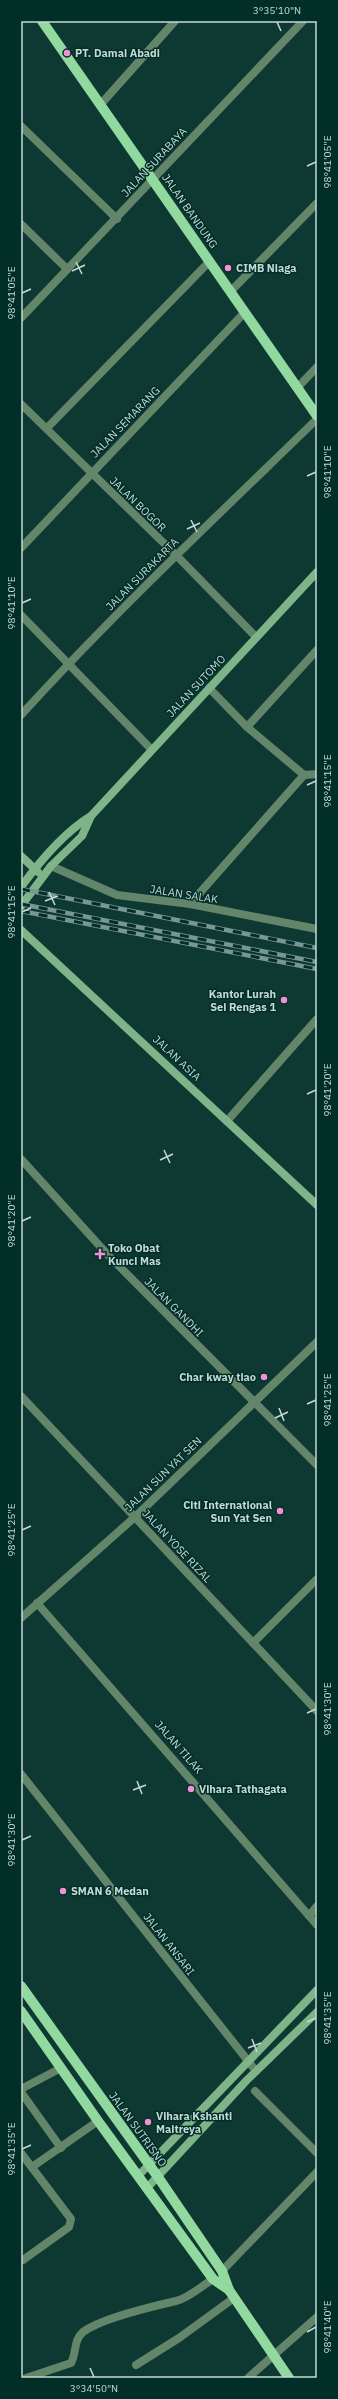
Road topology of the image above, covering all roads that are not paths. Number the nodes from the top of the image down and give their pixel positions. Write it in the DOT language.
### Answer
graph roads {
  1 [pos="42,21"];
  2 [pos="175,21"];
  3 [pos="303,21"];
  4 [pos="101,104"];
  5 [pos="21,126"];
  6 [pos="153,179"];
  7 [pos="317,203"];
  8 [pos="117,219"];
  9 [pos="21,224"];
  10 [pos="210,261"];
  11 [pos="68,269"];
  12 [pos="231,291"];
  13 [pos="245,312"];
  14 [pos="21,318"];
  15 [pos="317,367"];
  16 [pos="298,387"];
  17 [pos="21,404"];
  18 [pos="317,417"];
  19 [pos="47,428"];
  20 [pos="91,473"];
  21 [pos="21,548"];
  22 [pos="176,555"];
  23 [pos="317,572"];
  24 [pos="21,615"];
  25 [pos="256,637"];
  26 [pos="317,650"];
  27 [pos="68,664"];
  28 [pos="209,688"];
  29 [pos="21,716"];
  30 [pos="247,727"];
  31 [pos="152,750"];
  32 [pos="317,774"];
  33 [pos="304,775"];
  34 [pos="91,816"];
  35 [pos="21,856"];
  36 [pos="51,866"];
  37 [pos="34,870"];
  38 [pos="44,876"];
  39 [pos="21,887"];
  40 [pos="190,904"];
  41 [pos="21,906"];
  42 [pos="317,929"];
  43 [pos="21,930"];
  44 [pos="317,1018"];
  45 [pos="227,1121"];
  46 [pos="21,1159"];
  47 [pos="316,1200"];
  48 [pos="317,1342"];
  49 [pos="21,1396"];
  50 [pos="253,1402"];
  51 [pos="317,1465"];
  52 [pos="135,1517"];
  53 [pos="317,1578"];
  54 [pos="38,1603"];
  55 [pos="23,1615"];
  56 [pos="253,1643"];
  57 [pos="317,1711"];
  58 [pos="21,1774"];
  59 [pos="317,1906"];
  60 [pos="309,1916"];
  61 [pos="317,1925"];
  62 [pos="21,1986"];
  63 [pos="317,1990"];
  64 [pos="21,2011"];
  65 [pos="317,2012"];
  66 [pos="247,2061"];
  67 [pos="61,2068"];
  68 [pos="256,2071"];
  69 [pos="21,2089"];
  70 [pos="256,2091"];
  71 [pos="21,2092"];
  72 [pos="98,2121"];
  73 [pos="62,2148"];
  74 [pos="21,2153"];
  75 [pos="317,2154"];
  76 [pos="150,2166"];
  77 [pos="32,2167"];
  78 [pos="317,2172"];
  79 [pos="138,2176"];
  80 [pos="158,2177"];
  81 [pos="147,2188"];
  82 [pos="23,2260"];
  83 [pos="222,2272"];
  84 [pos="213,2279"];
  85 [pos="231,2294"];
  86 [pos="317,2317"];
  87 [pos="274,2356"];
  88 [pos="136,2365"];
  89 [pos="26,2378"];
  90 [pos="248,2378"];
  91 [pos="289,2378"];
  1 -- 4 [label="main road, JALAN BANDUNG"];
  2 -- 4 [label="street"];
  3 -- 6 [label="street, JALAN SURABAYA"];
  4 -- 6 [label="main road, JALAN BANDUNG"];
  5 -- 8 [label="street"];
  6 -- 8 [label="street, JALAN SURABAYA"];
  6 -- 10 [label="main road, JALAN BANDUNG"];
  7 -- 12 [label="street"];
  8 -- 11 [label="street, JALAN SURABAYA"];
  9 -- 11 [label="street"];
  10 -- 12 [label="main road, JALAN BANDUNG"];
  10 -- 19 [label="street"];
  11 -- 14 [label="street, JALAN SURABAYA"];
  12 -- 13 [label="main road, JALAN BANDUNG"];
  13 -- 16 [label="main road, JALAN BANDUNG"];
  13 -- 20 [label="street, JALAN SEMARANG"];
  15 -- 16 [label="street"];
  16 -- 18 [label="main road, JALAN BANDUNG"];
  17 -- 19 [label="street, JALAN BOGOR"];
  18 -- 22 [label="street, JALAN SURAKARTA"];
  19 -- 20 [label="street, JALAN BOGOR"];
  20 -- 21 [label="street, JALAN SEMARANG"];
  20 -- 22 [label="street, JALAN BOGOR"];
  22 -- 25 [label="street, JALAN BOGOR"];
  22 -- 27 [label="street, JALAN SURAKARTA"];
  23 -- 25 [label="main road, JALAN SUTOMO"];
  24 -- 27 [label="street"];
  25 -- 28 [label="main road, JALAN SUTOMO"];
  26 -- 30 [label="street"];
  27 -- 29 [label="street, JALAN SURAKARTA"];
  27 -- 31 [label="street"];
  28 -- 30 [label="street"];
  28 -- 31 [label="main road, JALAN SUTOMO"];
  30 -- 33 [label="street"];
  31 -- 34 [label="main road, JALAN SUTOMO"];
  32 -- 33 [label="street"];
  33 -- 40 [label="street"];
  34 -- 36 [label="main road, JALAN SUTOMO"];
  34 -- 37 [label="main road, JALAN SUTOMO"];
  35 -- 37 [label="main road"];
  36 -- 38 [label="main road, JALAN SUTOMO"];
  36 -- 40 [label="street, JALAN SALAK"];
  37 -- 38 [label="main road"];
  37 -- 39 [label="main road, JALAN SUTOMO"];
  38 -- 41 [label="main road, JALAN SUTOMO"];
  40 -- 42 [label="street, JALAN SALAK"];
  43 -- 45 [label="main road, JALAN ASIA"];
  44 -- 45 [label="street"];
  45 -- 47 [label="main road, JALAN ASIA"];
  46 -- 50 [label="street, JALAN GANDHI"];
  48 -- 50 [label="street, JALAN SUN YAT SEN"];
  49 -- 52 [label="street, JALAN YOSE RIZAL"];
  50 -- 51 [label="street, JALAN GANDHI"];
  50 -- 52 [label="street, JALAN SUN YAT SEN"];
  52 -- 54 [label="street, JALAN SUN YAT SEN"];
  52 -- 56 [label="street, JALAN YOSE RIZAL"];
  53 -- 56 [label="street"];
  54 -- 55 [label="street, JALAN SUN YAT SEN"];
  54 -- 60 [label="street, JALAN TILAK"];
  56 -- 57 [label="street, JALAN YOSE RIZAL"];
  58 -- 66 [label="street, JALAN ANSARI"];
  59 -- 60 [label="street"];
  60 -- 61 [label="street, JALAN TILAK"];
  62 -- 76 [label="main road, JALAN SUTRISNO"];
  63 -- 66 [label="main road"];
  64 -- 67 [label="main road, JALAN SUTRISNO"];
  65 -- 68 [label="main road"];
  66 -- 68 [label="street, JALAN ANSARI"];
  66 -- 76 [label="main road"];
  67 -- 69 [label="street"];
  67 -- 72 [label="main road, JALAN SUTRISNO"];
  68 -- 80 [label="main road"];
  70 -- 75 [label="street"];
  71 -- 73 [label="street"];
  72 -- 73 [label="street"];
  72 -- 79 [label="main road, JALAN SUTRISNO"];
  73 -- 77 [label="street"];
  74 -- 77 [label="street"];
  76 -- 79 [label="main road"];
  76 -- 80 [label="main road, JALAN SUTRISNO"];
  77 -- 82 [label="street"];
  78 -- 83 [label="street"];
  79 -- 81 [label="main road, JALAN SUTRISNO"];
  80 -- 81 [label="main road"];
  80 -- 83 [label="main road, JALAN SUTRISNO"];
  81 -- 84 [label="main road, JALAN SUTRISNO"];
  83 -- 85 [label="main road, JALAN SUTRISNO"];
  84 -- 85 [label="main road, JALAN SUTRISNO"];
  84 -- 89 [label="street"];
  85 -- 87 [label="main road, JALAN SUTRISNO"];
  85 -- 88 [label="street"];
  86 -- 87 [label="street"];
  87 -- 90 [label="street"];
  87 -- 91 [label="main road, JALAN SUTRISNO"];
}
